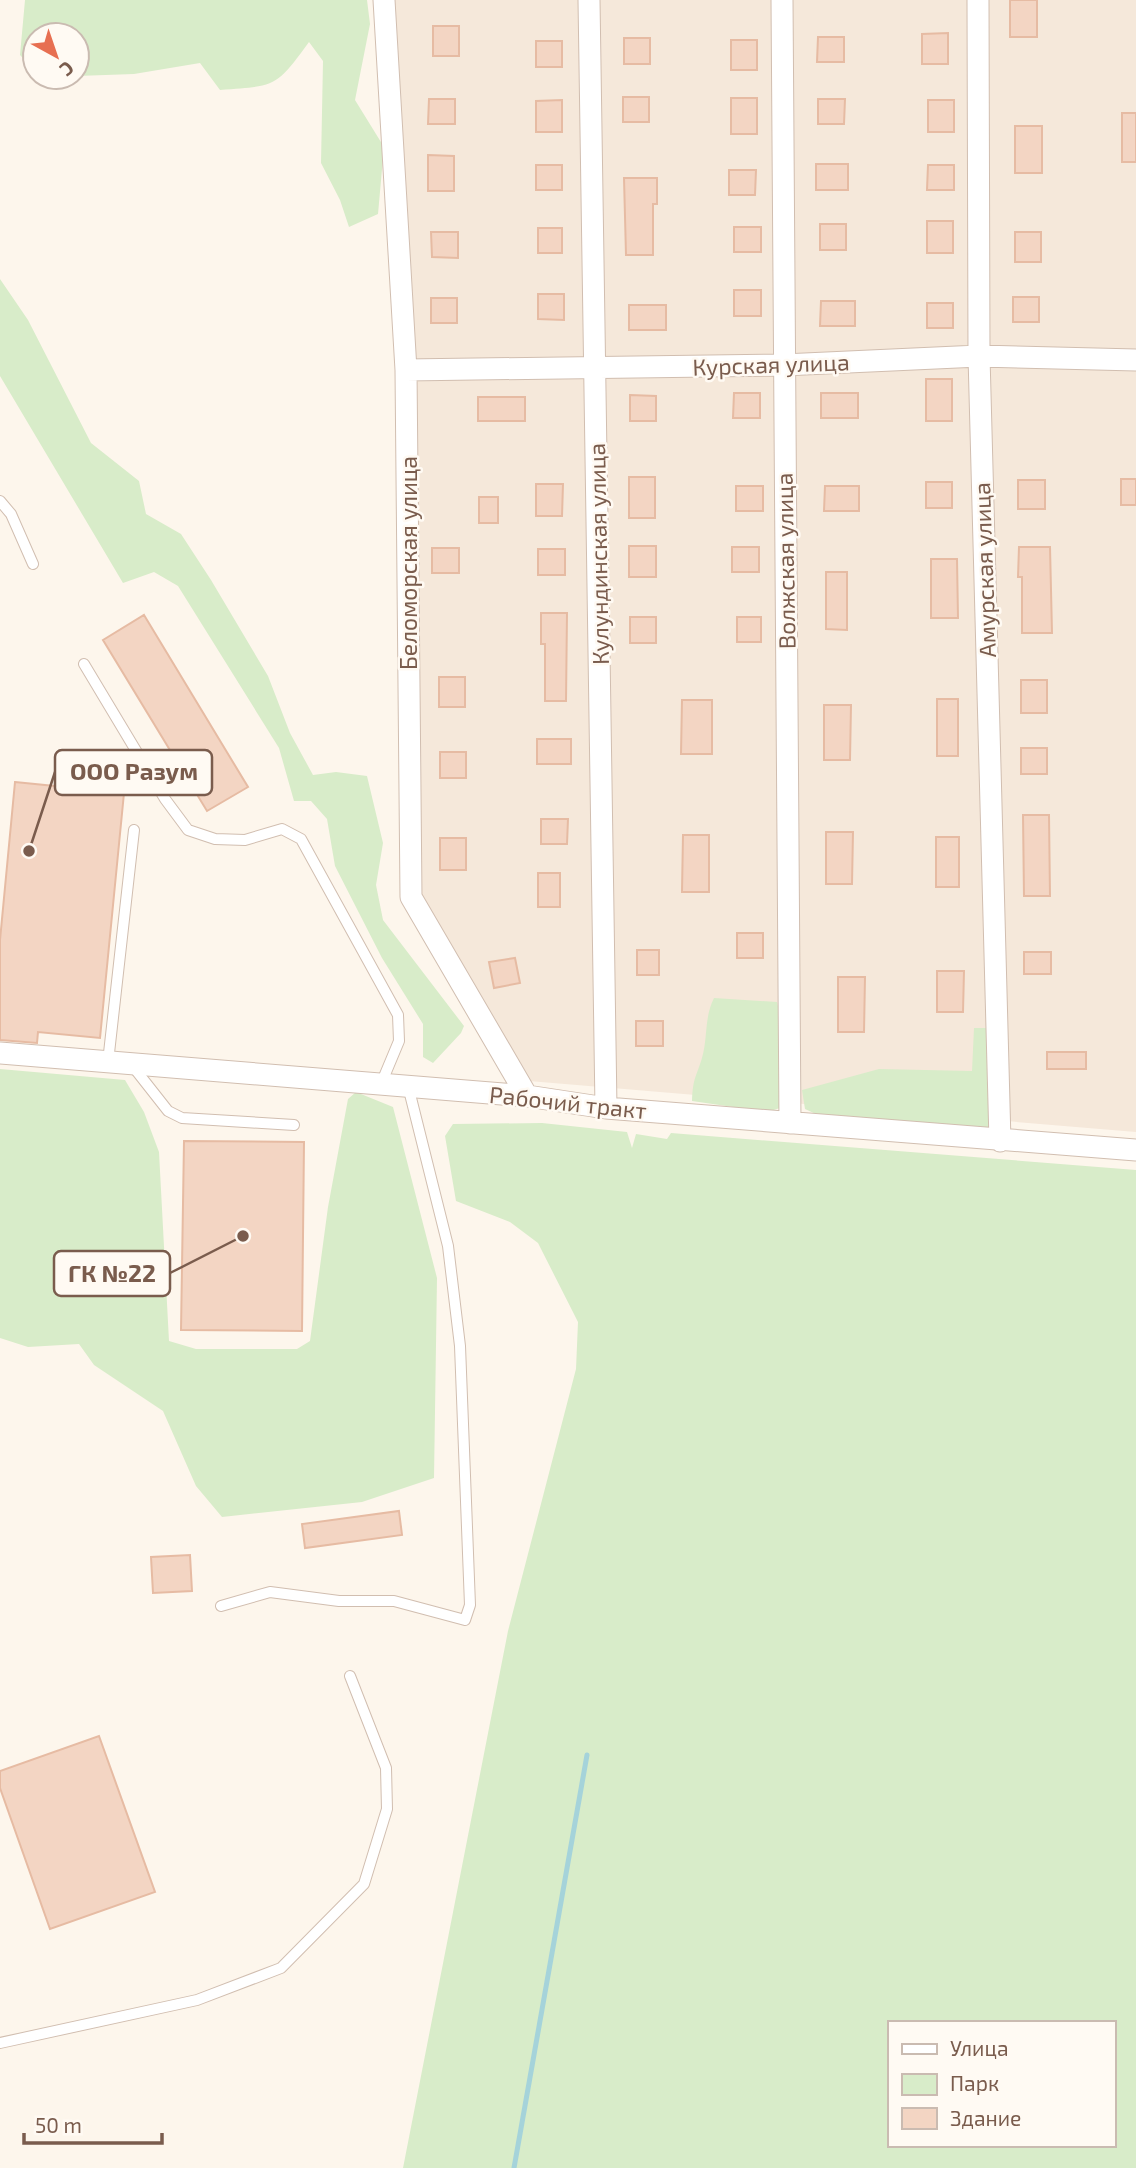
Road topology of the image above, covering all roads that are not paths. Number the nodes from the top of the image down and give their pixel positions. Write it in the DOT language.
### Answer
graph roads {
  1 [pos="384,0"];
  2 [pos="589,0"];
  3 [pos="782,0"];
  4 [pos="978,0"];
  5 [pos="979,356"];
  6 [pos="1136,360"];
  7 [pos="783,365"];
  8 [pos="595,368"];
  9 [pos="407,370"];
  10 [pos="0,501"];
  11 [pos="33,564"];
  12 [pos="85,664"];
  13 [pos="134,830"];
  14 [pos="0,1053"];
  15 [pos="108,1062"];
  16 [pos="131,1064"];
  17 [pos="381,1084"];
  18 [pos="408,1086"];
  19 [pos="527,1096"];
  20 [pos="606,1108"];
  21 [pos="790,1123"];
  22 [pos="294,1125"];
  23 [pos="1000,1141"];
  24 [pos="1136,1150"];
  25 [pos="221,1606"];
  26 [pos="350,1676"];
  27 [pos="0,2043"];
  1 -- 9 [label="street, Беломорская улица"];
  2 -- 8 [label="street, Кулундинская улица"];
  3 -- 7 [label="street, Волжская улица"];
  4 -- 5 [label="street, Амурская улица"];
  5 -- 6 [label="street, Курская улица"];
  5 -- 7 [label="street, Курская улица"];
  5 -- 23 [label="street, Амурская улица"];
  7 -- 8 [label="street, Курская улица"];
  7 -- 21 [label="street, Волжская улица"];
  8 -- 9 [label="street, Курская улица"];
  8 -- 20 [label="street, Кулундинская улица"];
  9 -- 19 [label="street, Беломорская улица"];
  10 -- 11 [label="lane"];
  12 -- 17 [label="lane"];
  13 -- 15 [label="lane"];
  14 -- 15 [label="street, Рабочий тракт"];
  15 -- 16 [label="street, Рабочий тракт"];
  16 -- 17 [label="street, Рабочий тракт"];
  16 -- 22 [label="lane"];
  17 -- 18 [label="street, Рабочий тракт"];
  18 -- 19 [label="street, Рабочий тракт"];
  18 -- 25 [label="lane"];
  19 -- 20 [label="street, Рабочий тракт"];
  20 -- 21 [label="street, Рабочий тракт"];
  21 -- 23 [label="street, Рабочий тракт"];
  23 -- 24 [label="street, Рабочий тракт"];
  26 -- 27 [label="lane"];
}
